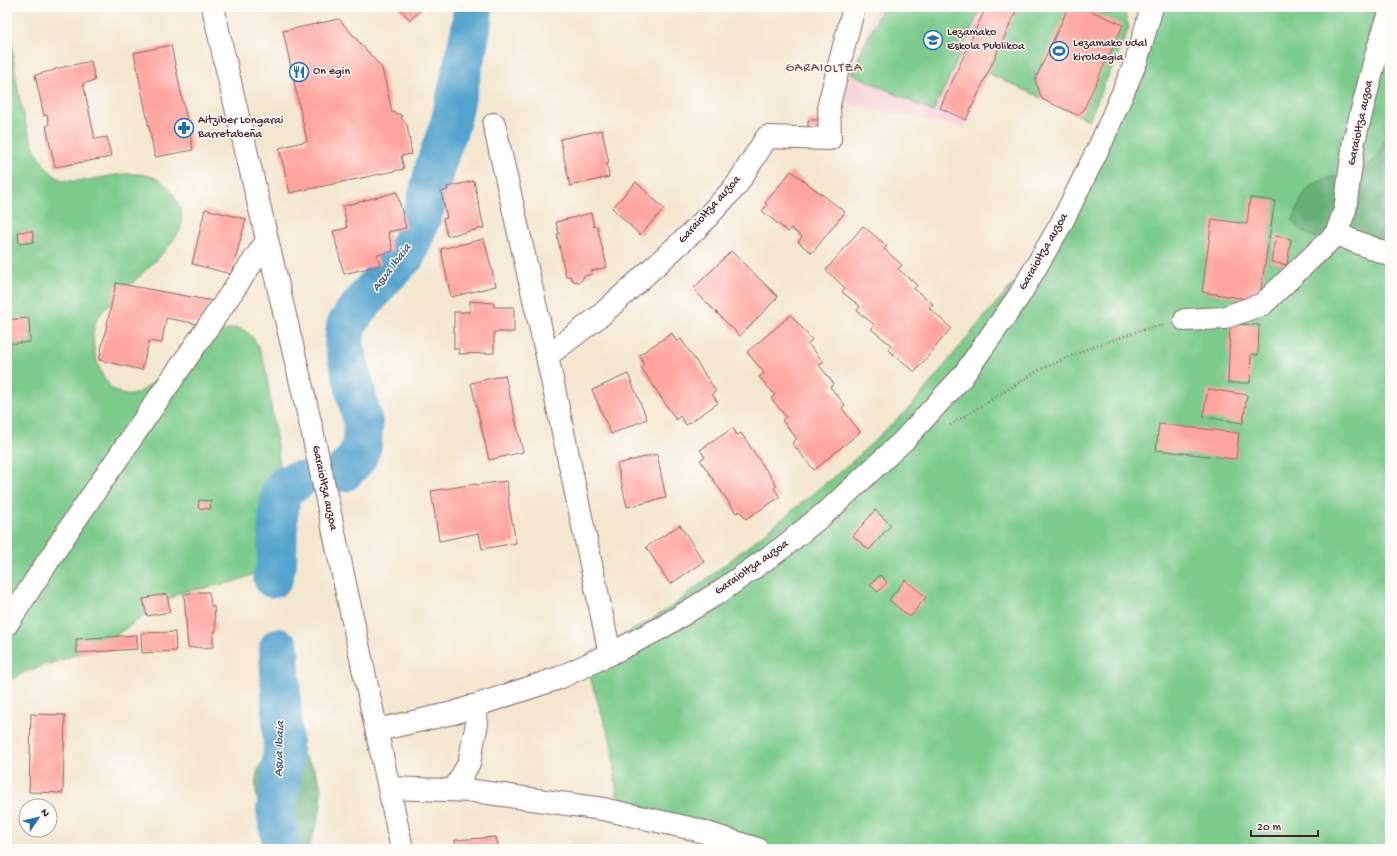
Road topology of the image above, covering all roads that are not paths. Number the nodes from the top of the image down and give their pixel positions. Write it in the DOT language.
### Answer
graph roads {
  1 [pos="214,7"];
  2 [pos="854,7"];
  3 [pos="1152,7"];
  4 [pos="1390,13"];
  5 [pos="494,124"];
  6 [pos="1336,234"];
  7 [pos="267,241"];
  8 [pos="1390,255"];
  9 [pos="1185,320"];
  10 [pos="547,356"];
  11 [pos="7,624"];
  12 [pos="610,654"];
  13 [pos="473,706"];
  14 [pos="377,730"];
  15 [pos="389,788"];
  16 [pos="454,790"];
  17 [pos="402,849"];
  18 [pos="757,849"];
  1 -- 7 [label="street, Garaioltza auzoa"];
  2 -- 10 [label="street, Garaioltza auzoa"];
  3 -- 12 [label="street, Garaioltza auzoa"];
  4 -- 6 [label="street, Garaioltza auzoa"];
  5 -- 10 [label="street"];
  6 -- 8 [label="street"];
  6 -- 9 [label="street, Garaioltza auzoa"];
  7 -- 11 [label="street"];
  7 -- 14 [label="street, Garaioltza auzoa"];
  10 -- 12 [label="street"];
  12 -- 13 [label="street, Garaioltza auzoa"];
  13 -- 14 [label="street, Garaioltza auzoa"];
  13 -- 16 [label="street"];
  14 -- 15 [label="street"];
  15 -- 16 [label="street"];
  15 -- 17 [label="street"];
  16 -- 18 [label="street"];
}
